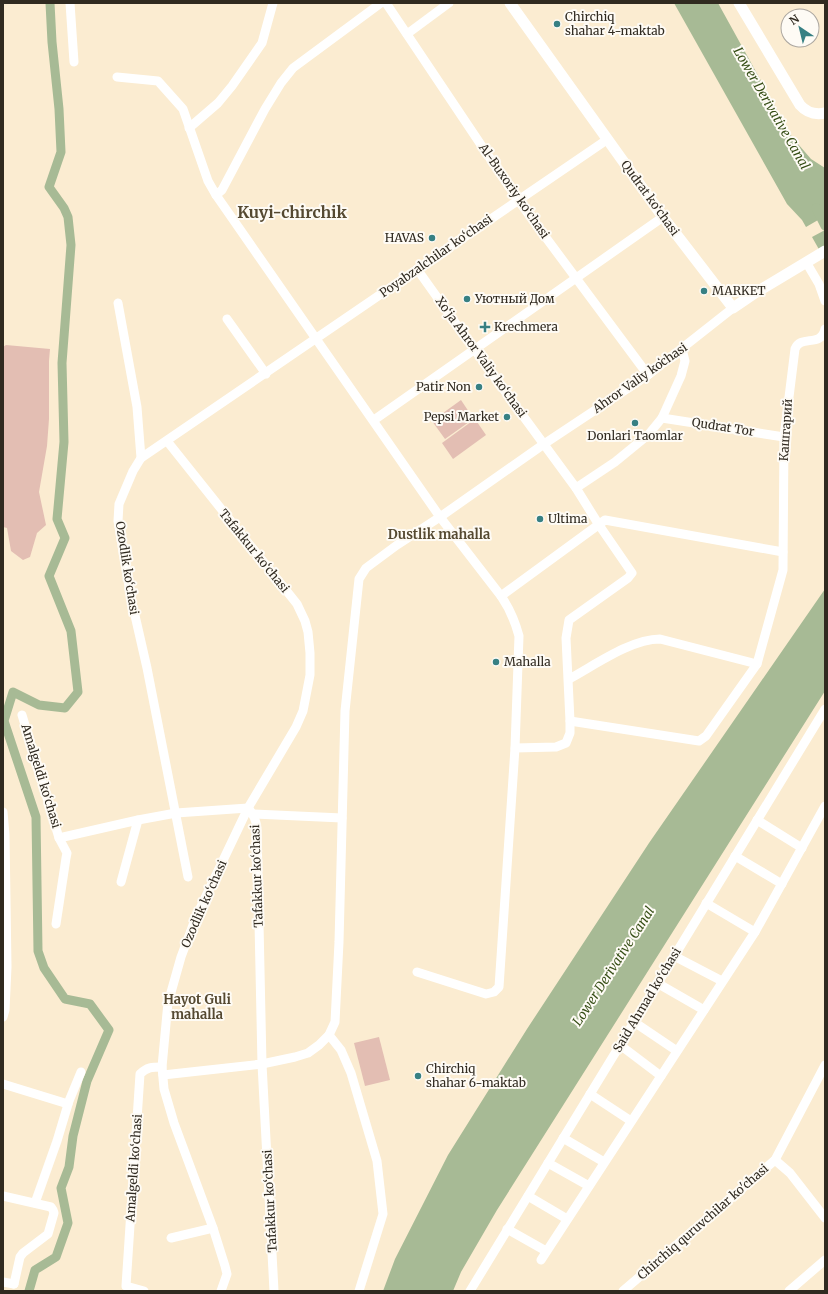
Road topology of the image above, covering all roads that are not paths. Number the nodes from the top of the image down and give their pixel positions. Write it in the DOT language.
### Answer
graph roads {
  1 [pos="70,3"];
  2 [pos="273,3"];
  3 [pos="382,3"];
  4 [pos="386,3"];
  5 [pos="449,3"];
  6 [pos="510,3"];
  7 [pos="739,3"];
  8 [pos="407,34"];
  9 [pos="74,62"];
  10 [pos="117,78"];
  11 [pos="825,113"];
  12 [pos="189,128"];
  13 [pos="608,140"];
  14 [pos="216,195"];
  15 [pos="518,200"];
  16 [pos="663,217"];
  17 [pos="823,252"];
  18 [pos="806,262"];
  19 [pos="418,269"];
  20 [pos="576,278"];
  21 [pos="825,301"];
  22 [pos="118,303"];
  23 [pos="733,308"];
  24 [pos="227,319"];
  25 [pos="825,329"];
  26 [pos="316,339"];
  27 [pos="474,349"];
  28 [pos="682,349"];
  29 [pos="266,374"];
  30 [pos="648,375"];
  31 [pos="662,418"];
  32 [pos="374,420"];
  33 [pos="784,437"];
  34 [pos="167,441"];
  35 [pos="544,444"];
  36 [pos="142,458"];
  37 [pos="576,488"];
  38 [pos="440,517"];
  39 [pos="599,524"];
  40 [pos="783,552"];
  41 [pos="501,596"];
  42 [pos="757,664"];
  43 [pos="569,679"];
  44 [pos="825,709"];
  45 [pos="22,715"];
  46 [pos="570,721"];
  47 [pos="515,748"];
  48 [pos="825,806"];
  49 [pos="251,811"];
  50 [pos="3,812"];
  51 [pos="176,813"];
  52 [pos="342,818"];
  53 [pos="138,820"];
  54 [pos="757,820"];
  55 [pos="4,835"];
  56 [pos="59,838"];
  57 [pos="802,848"];
  58 [pos="735,856"];
  59 [pos="188,877"];
  60 [pos="121,882"];
  61 [pos="782,884"];
  62 [pos="706,903"];
  63 [pos="56,924"];
  64 [pos="755,932"];
  65 [pos="674,956"];
  66 [pos="416,972"];
  67 [pos="722,982"];
  68 [pos="657,983"];
  69 [pos="704,1010"];
  70 [pos="3,1017"];
  71 [pos="634,1022"];
  72 [pos="329,1035"];
  73 [pos="620,1045"];
  74 [pos="677,1051"];
  75 [pos="262,1064"];
  76 [pos="825,1065"];
  77 [pos="162,1071"];
  78 [pos="81,1072"];
  79 [pos="660,1076"];
  80 [pos="3,1084"];
  81 [pos="590,1094"];
  82 [pos="68,1104"];
  83 [pos="631,1121"];
  84 [pos="563,1138"];
  85 [pos="775,1160"];
  86 [pos="604,1162"];
  87 [pos="548,1163"];
  88 [pos="589,1186"];
  89 [pos="3,1196"];
  90 [pos="528,1196"];
  91 [pos="35,1203"];
  92 [pos="825,1218"];
  93 [pos="567,1219"];
  94 [pos="213,1228"];
  95 [pos="508,1229"];
  96 [pos="170,1238"];
  97 [pos="546,1251"];
  98 [pos="541,1260"];
  99 [pos="825,1260"];
  100 [pos="3,1282"];
  101 [pos="17,1288"];
  102 [pos="221,1290"];
  103 [pos="144,1291"];
  104 [pos="212,1291"];
  105 [pos="274,1291"];
  106 [pos="359,1291"];
  107 [pos="470,1291"];
  108 [pos="623,1291"];
  109 [pos="789,1291"];
  1 -- 9 [label="street"];
  2 -- 12 [label="street"];
  3 -- 14 [label="street"];
  4 -- 8 [label="street, Al-Buxoriy ko‘chasi"];
  5 -- 8 [label="street"];
  6 -- 13 [label="street, Qudrat ko‘chasi"];
  7 -- 11 [label="street"];
  8 -- 15 [label="street, Al-Buxoriy ko‘chasi"];
  10 -- 12 [label="street"];
  12 -- 14 [label="street"];
  13 -- 15 [label="street, Poyabzalchilar ko‘chasi"];
  13 -- 16 [label="street, Qudrat ko‘chasi"];
  14 -- 26 [label="street"];
  15 -- 19 [label="street, Poyabzalchilar ko‘chasi"];
  15 -- 20 [label="street, Al-Buxoriy ko‘chasi"];
  16 -- 20 [label="street"];
  16 -- 23 [label="street, Qudrat ko‘chasi"];
  17 -- 18 [label="street"];
  18 -- 21 [label="street"];
  18 -- 23 [label="street"];
  19 -- 26 [label="street, Poyabzalchilar ko‘chasi"];
  19 -- 27 [label="street, Xo‘ja Ahror Valiy ko‘chasi"];
  20 -- 27 [label="street"];
  20 -- 30 [label="street, Al-Buxoriy ko‘chasi"];
  22 -- 36 [label="street"];
  23 -- 28 [label="street, Ahror Valiy koʻchasi"];
  24 -- 29 [label="street"];
  25 -- 33 [label="street, Кашгарий"];
  26 -- 29 [label="street, Poyabzalchilar ko‘chasi"];
  26 -- 32 [label="street"];
  27 -- 32 [label="street"];
  27 -- 35 [label="street, Xo‘ja Ahror Valiy ko‘chasi"];
  28 -- 30 [label="street, Ahror Valiy koʻchasi"];
  28 -- 31 [label="street"];
  29 -- 34 [label="street, Poyabzalchilar ko‘chasi"];
  30 -- 35 [label="street, Ahror Valiy koʻchasi"];
  31 -- 33 [label="street, Qudrat Tor"];
  31 -- 37 [label="street"];
  32 -- 38 [label="street"];
  33 -- 40 [label="street, Кашгарий"];
  34 -- 36 [label="street, Poyabzalchilar ko‘chasi"];
  34 -- 49 [label="street, Tafakkur ko‘chasi"];
  35 -- 37 [label="street, Xo‘ja Ahror Valiy ko‘chasi"];
  35 -- 38 [label="street"];
  36 -- 51 [label="street, Ozodlik ko‘chasi"];
  37 -- 39 [label="street, Xo‘ja Ahror Valiy ko‘chasi"];
  38 -- 41 [label="street"];
  38 -- 52 [label="street"];
  39 -- 40 [label="street"];
  39 -- 41 [label="street"];
  39 -- 43 [label="street, Xo‘ja Ahror Valiy ko‘chasi"];
  40 -- 42 [label="street, Кашгарий"];
  41 -- 47 [label="street"];
  42 -- 43 [label="street"];
  42 -- 46 [label="street, Кашгарий"];
  43 -- 46 [label="street"];
  44 -- 54 [label="street, Said Ahmad ko‘chasi"];
  45 -- 56 [label="street, Amalgeldi ko‘chasi"];
  46 -- 47 [label="street"];
  47 -- 66 [label="street"];
  48 -- 57 [label="street"];
  49 -- 51 [label="street"];
  49 -- 52 [label="street"];
  49 -- 75 [label="street, Tafakkur ko‘chasi"];
  49 -- 77 [label="street, Ozodlik ko‘chasi"];
  50 -- 55 [label="street"];
  51 -- 53 [label="street, Amalgeldi ko‘chasi"];
  51 -- 59 [label="street, Ozodlik ko‘chasi"];
  52 -- 72 [label="street"];
  53 -- 56 [label="street, Amalgeldi ko‘chasi"];
  53 -- 60 [label="street"];
  54 -- 57 [label="street"];
  54 -- 58 [label="street, Said Ahmad ko‘chasi"];
  55 -- 70 [label="street"];
  56 -- 63 [label="street, Amalgeldi ko‘chasi"];
  57 -- 61 [label="street"];
  58 -- 61 [label="street"];
  58 -- 62 [label="street, Said Ahmad ko‘chasi"];
  61 -- 64 [label="street"];
  62 -- 64 [label="street"];
  62 -- 65 [label="street, Said Ahmad ko‘chasi"];
  64 -- 67 [label="street"];
  65 -- 67 [label="street"];
  65 -- 68 [label="street, Said Ahmad ko‘chasi"];
  67 -- 69 [label="street"];
  68 -- 69 [label="street"];
  68 -- 71 [label="street, Said Ahmad ko‘chasi"];
  69 -- 74 [label="street"];
  71 -- 73 [label="street, Said Ahmad ko‘chasi"];
  71 -- 74 [label="street"];
  72 -- 75 [label="street"];
  72 -- 106 [label="street"];
  73 -- 79 [label="street"];
  73 -- 81 [label="street, Said Ahmad ko‘chasi"];
  74 -- 79 [label="street"];
  75 -- 77 [label="street"];
  75 -- 105 [label="street, Tafakkur ko‘chasi"];
  76 -- 85 [label="street, Chirchiq quruvchilar ko'chasi"];
  77 -- 94 [label="street, Ozodlik ko‘chasi"];
  77 -- 103 [label="street, Amalgeldi ko‘chasi"];
  78 -- 82 [label="street"];
  79 -- 83 [label="street"];
  80 -- 82 [label="street"];
  81 -- 83 [label="street"];
  81 -- 84 [label="street, Said Ahmad ko‘chasi"];
  82 -- 91 [label="street"];
  83 -- 86 [label="street"];
  84 -- 86 [label="street"];
  84 -- 87 [label="street, Said Ahmad ko‘chasi"];
  85 -- 92 [label="street"];
  85 -- 108 [label="street, Chirchiq quruvchilar ko'chasi"];
  86 -- 88 [label="street"];
  87 -- 88 [label="street"];
  87 -- 90 [label="street, Said Ahmad ko‘chasi"];
  88 -- 93 [label="street"];
  89 -- 91 [label="street"];
  90 -- 93 [label="street"];
  90 -- 95 [label="street, Said Ahmad ko‘chasi"];
  91 -- 101 [label="street"];
  93 -- 97 [label="street"];
  94 -- 96 [label="street"];
  94 -- 102 [label="street, Ozodlik ko‘chasi"];
  95 -- 97 [label="street"];
  95 -- 107 [label="street, Said Ahmad ko‘chasi"];
  97 -- 98 [label="street"];
  99 -- 109 [label="street"];
  100 -- 101 [label="street"];
  102 -- 104 [label="street, Ozodlik ko‘chasi"];
}
